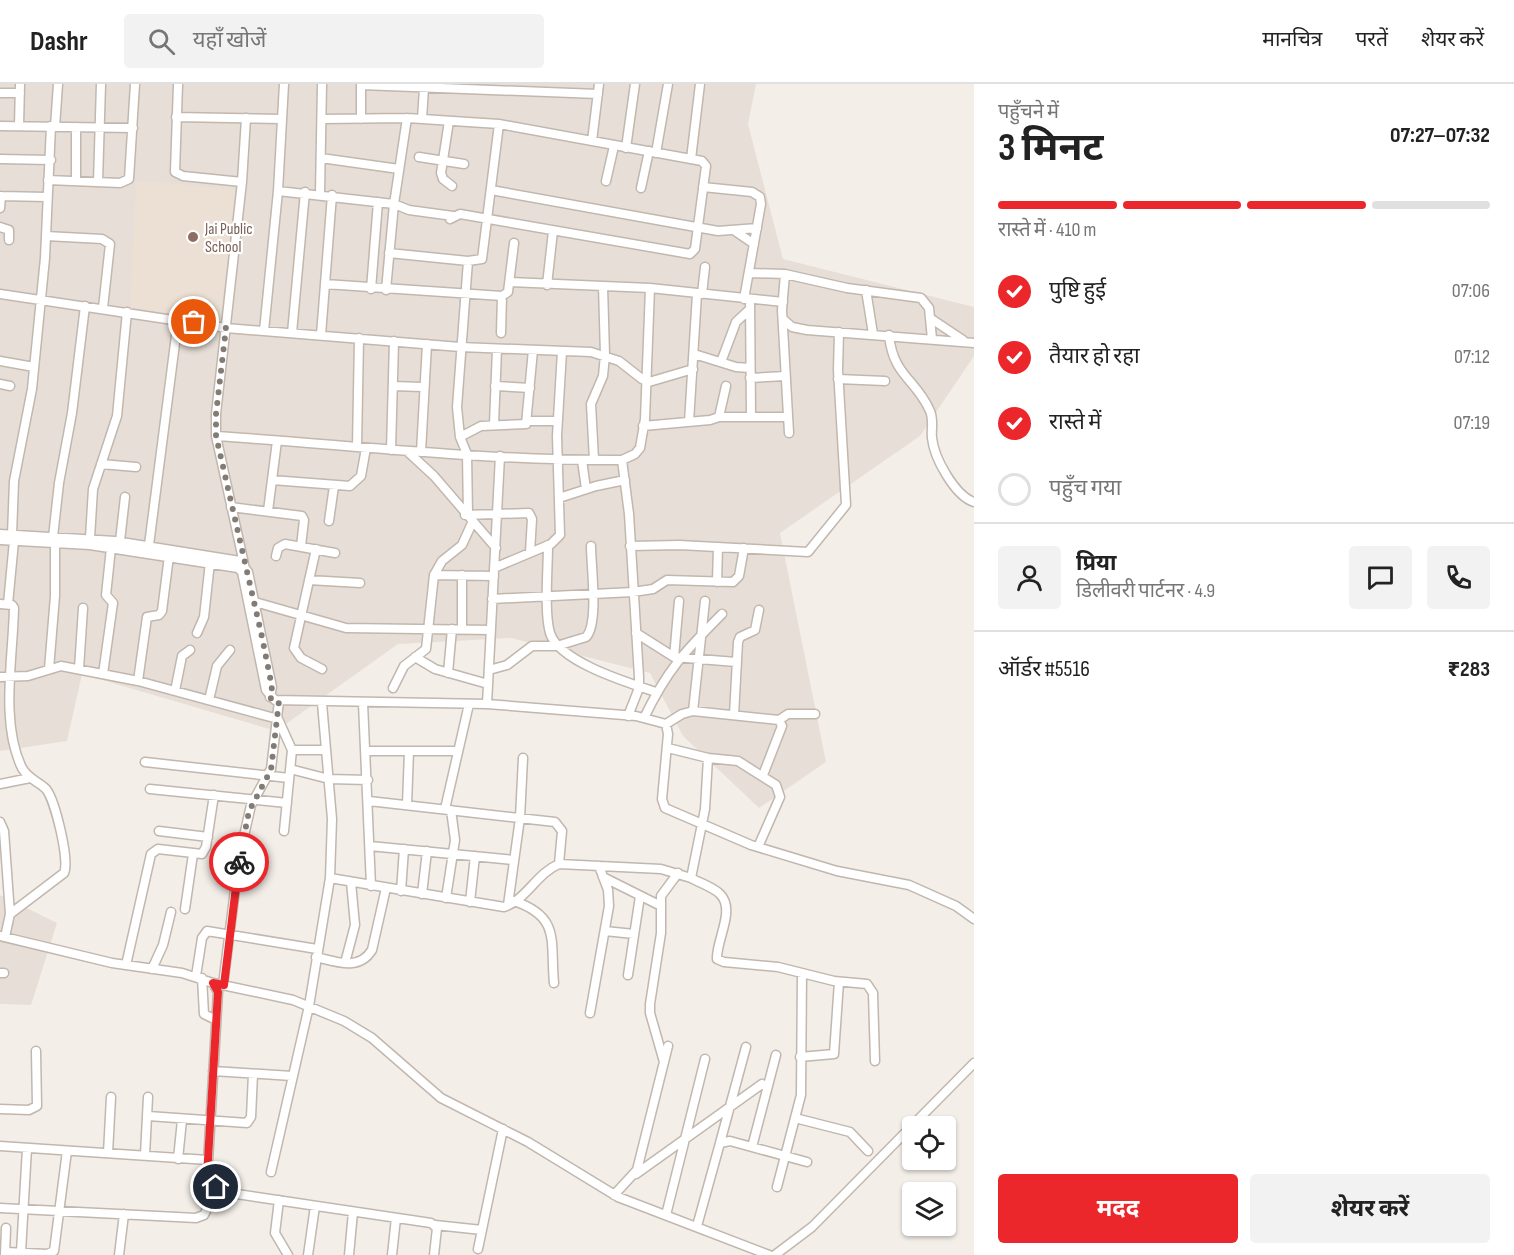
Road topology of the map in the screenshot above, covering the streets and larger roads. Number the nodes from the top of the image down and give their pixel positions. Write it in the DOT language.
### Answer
graph roads {
  1 [pos="58,84"];
  2 [pos="101,84"];
  3 [pos="135,84"];
  4 [pos="178,84"];
  5 [pos="284,84"];
  6 [pos="322,84"];
  7 [pos="361,84"];
  8 [pos="599,84"];
  9 [pos="635,84"];
  10 [pos="668,84"];
  11 [pos="700,84"];
  12 [pos="396,85"];
  13 [pos="488,87"];
  14 [pos="424,88"];
  15 [pos="20,89"];
  16 [pos="0,93"];
  17 [pos="598,94"];
  18 [pos="176,117"];
  19 [pos="246,118"];
  20 [pos="407,118"];
  21 [pos="282,119"];
  22 [pos="322,119"];
  23 [pos="361,119"];
  24 [pos="422,119"];
  25 [pos="449,121"];
  26 [pos="499,124"];
  27 [pos="0,126"];
  28 [pos="20,126"];
  29 [pos="53,126"];
  30 [pos="76,127"];
  31 [pos="100,127"];
  32 [pos="133,128"];
  33 [pos="592,141"];
  34 [pos="614,146"];
  35 [pos="626,148"];
  36 [pos="653,152"];
  37 [pos="419,157"];
  38 [pos="321,158"];
  39 [pos="0,159"];
  40 [pos="691,159"];
  41 [pos="51,160"];
  42 [pos="443,160"];
  43 [pos="464,164"];
  44 [pos="399,169"];
  45 [pos="48,180"];
  46 [pos="76,181"];
  47 [pos="98,182"];
  48 [pos="242,182"];
  49 [pos="606,182"];
  50 [pos="452,186"];
  51 [pos="703,187"];
  52 [pos="641,189"];
  53 [pos="491,190"];
  54 [pos="278,191"];
  55 [pos="305,192"];
  56 [pos="321,194"];
  57 [pos="332,195"];
  58 [pos="1,196"];
  59 [pos="47,197"];
  60 [pos="378,202"];
  61 [pos="394,204"];
  62 [pos="0,208"];
  63 [pos="488,219"];
  64 [pos="698,226"];
  65 [pos="0,227"];
  66 [pos="757,228"];
  67 [pos="553,231"];
  68 [pos="735,231"];
  69 [pos="46,236"];
  70 [pos="9,240"];
  71 [pos="514,243"];
  72 [pos="754,244"];
  73 [pos="389,253"];
  74 [pos="468,261"];
  75 [pos="705,267"];
  76 [pos="749,273"];
  77 [pos="785,274"];
  78 [pos="510,282"];
  79 [pos="325,284"];
  80 [pos="547,285"];
  81 [pos="603,286"];
  82 [pos="650,288"];
  83 [pos="371,289"];
  84 [pos="386,290"];
  85 [pos="866,290"];
  86 [pos="0,294"];
  87 [pos="465,294"];
  88 [pos="699,294"];
  89 [pos="502,296"];
  90 [pos="747,299"];
  91 [pos="41,300"];
  92 [pos="783,302"];
  93 [pos="85,306"];
  94 [pos="103,308"];
  95 [pos="750,309"];
  96 [pos="127,312"];
  97 [pos="930,318"];
  98 [pos="783,319"];
  99 [pos="177,320"];
  100 [pos="226,328"];
  101 [pos="264,331"];
  102 [pos="839,332"];
  103 [pos="292,333"];
  104 [pos="501,333"];
  105 [pos="873,334"];
  106 [pos="321,335"];
  107 [pos="889,335"];
  108 [pos="359,338"];
  109 [pos="932,339"];
  110 [pos="394,341"];
  111 [pos="970,342"];
  112 [pos="427,344"];
  113 [pos="460,347"];
  114 [pos="497,349"];
  115 [pos="532,350"];
  116 [pos="562,351"];
  117 [pos="694,354"];
  118 [pos="606,355"];
  119 [pos="0,361"];
  120 [pos="721,362"];
  121 [pos="34,367"];
  122 [pos="750,368"];
  123 [pos="693,369"];
  124 [pos="785,376"];
  125 [pos="750,378"];
  126 [pos="838,379"];
  127 [pos="647,381"];
  128 [pos="885,381"];
  129 [pos="0,384"];
  130 [pos="10,386"];
  131 [pos="393,386"];
  132 [pos="495,386"];
  133 [pos="726,386"];
  134 [pos="423,387"];
  135 [pos="530,388"];
  136 [pos="750,416"];
  137 [pos="719,417"];
  138 [pos="788,417"];
  139 [pos="528,421"];
  140 [pos="558,421"];
  141 [pos="689,422"];
  142 [pos="494,424"];
  143 [pos="643,426"];
  144 [pos="789,433"];
  145 [pos="216,436"];
  146 [pos="460,437"];
  147 [pos="278,441"];
  148 [pos="361,448"];
  149 [pos="391,450"];
  150 [pos="408,452"];
  151 [pos="421,452"];
  152 [pos="467,454"];
  153 [pos="500,456"];
  154 [pos="557,460"];
  155 [pos="582,460"];
  156 [pos="594,460"];
  157 [pos="622,460"];
  158 [pos="101,464"];
  159 [pos="136,467"];
  160 [pos="272,480"];
  161 [pos="625,480"];
  162 [pos="334,486"];
  163 [pos="586,489"];
  164 [pos="125,496"];
  165 [pos="559,498"];
  166 [pos="974,502"];
  167 [pos="231,507"];
  168 [pos="268,511"];
  169 [pos="498,515"];
  170 [pos="468,518"];
  171 [pos="329,521"];
  172 [pos="0,534"];
  173 [pos="13,538"];
  174 [pos="90,538"];
  175 [pos="0,540"];
  176 [pos="54,540"];
  177 [pos="120,541"];
  178 [pos="149,545"];
  179 [pos="548,545"];
  180 [pos="301,546"];
  181 [pos="591,546"];
  182 [pos="630,546"];
  183 [pos="718,547"];
  184 [pos="111,548"];
  185 [pos="496,548"];
  186 [pos="744,548"];
  187 [pos="316,549"];
  188 [pos="530,552"];
  189 [pos="335,553"];
  190 [pos="276,555"];
  191 [pos="169,556"];
  192 [pos="210,562"];
  193 [pos="244,564"];
  194 [pos="494,572"];
  195 [pos="434,575"];
  196 [pos="462,575"];
  197 [pos="309,580"];
  198 [pos="717,582"];
  199 [pos="360,583"];
  200 [pos="633,592"];
  201 [pos="592,595"];
  202 [pos="548,597"];
  203 [pos="492,598"];
  204 [pos="679,601"];
  205 [pos="705,601"];
  206 [pos="255,602"];
  207 [pos="4,604"];
  208 [pos="83,608"];
  209 [pos="759,610"];
  210 [pos="301,614"];
  211 [pos="722,614"];
  212 [pos="428,628"];
  213 [pos="457,629"];
  214 [pos="491,630"];
  215 [pos="197,633"];
  216 [pos="636,633"];
  217 [pos="700,636"];
  218 [pos="557,646"];
  219 [pos="190,650"];
  220 [pos="230,650"];
  221 [pos="415,657"];
  222 [pos="676,657"];
  223 [pos="698,660"];
  224 [pos="736,662"];
  225 [pos="49,669"];
  226 [pos="79,669"];
  227 [pos="322,669"];
  228 [pos="489,670"];
  229 [pos="448,673"];
  230 [pos="103,674"];
  231 [pos="0,677"];
  232 [pos="12,677"];
  233 [pos="138,681"];
  234 [pos="488,684"];
  235 [pos="639,686"];
  236 [pos="393,688"];
  237 [pos="175,691"];
  238 [pos="656,692"];
  239 [pos="270,698"];
  240 [pos="209,700"];
  241 [pos="279,701"];
  242 [pos="322,703"];
  243 [pos="363,703"];
  244 [pos="469,704"];
  245 [pos="488,705"];
  246 [pos="693,711"];
  247 [pos="815,714"];
  248 [pos="267,715"];
  249 [pos="734,715"];
  250 [pos="628,716"];
  251 [pos="644,718"];
  252 [pos="278,719"];
  253 [pos="779,720"];
  254 [pos="666,724"];
  255 [pos="668,748"];
  256 [pos="292,750"];
  257 [pos="326,750"];
  258 [pos="458,750"];
  259 [pos="366,751"];
  260 [pos="409,751"];
  261 [pos="523,758"];
  262 [pos="708,758"];
  263 [pos="145,762"];
  264 [pos="290,773"];
  265 [pos="269,775"];
  266 [pos="763,775"];
  267 [pos="30,778"];
  268 [pos="329,779"];
  269 [pos="368,780"];
  270 [pos="0,784"];
  271 [pos="150,789"];
  272 [pos="214,795"];
  273 [pos="254,799"];
  274 [pos="369,801"];
  275 [pos="287,803"];
  276 [pos="407,805"];
  277 [pos="448,810"];
  278 [pos="520,818"];
  279 [pos="0,822"];
  280 [pos="703,823"];
  281 [pos="159,831"];
  282 [pos="284,831"];
  283 [pos="208,837"];
  284 [pos="370,846"];
  285 [pos="758,847"];
  286 [pos="405,849"];
  287 [pos="427,851"];
  288 [pos="193,854"];
  289 [pos="453,855"];
  290 [pos="475,856"];
  291 [pos="514,860"];
  292 [pos="559,864"];
  293 [pos="599,866"];
  294 [pos="678,873"];
  295 [pos="603,877"];
  296 [pos="330,878"];
  297 [pos="691,878"];
  298 [pos="351,882"];
  299 [pos="371,886"];
  300 [pos="386,888"];
  301 [pos="401,891"];
  302 [pos="422,894"];
  303 [pos="640,896"];
  304 [pos="446,898"];
  305 [pos="470,902"];
  306 [pos="511,904"];
  307 [pos="661,906"];
  308 [pos="185,909"];
  309 [pos="171,912"];
  310 [pos="10,914"];
  311 [pos="974,919"];
  312 [pos="605,931"];
  313 [pos="230,933"];
  314 [pos="634,934"];
  315 [pos="3,937"];
  316 [pos="316,953"];
  317 [pos="345,963"];
  318 [pos="126,966"];
  319 [pos="152,969"];
  320 [pos="802,973"];
  321 [pos="628,975"];
  322 [pos="199,977"];
  323 [pos="839,982"];
  324 [pos="213,983"];
  325 [pos="554,983"];
  326 [pos="224,985"];
  327 [pos="309,1006"];
  328 [pos="590,1013"];
  329 [pos="216,1020"];
  330 [pos="668,1046"];
  331 [pos="746,1047"];
  332 [pos="36,1051"];
  333 [pos="776,1055"];
  334 [pos="800,1057"];
  335 [pos="705,1059"];
  336 [pos="875,1061"];
  337 [pos="664,1062"];
  338 [pos="974,1063"];
  339 [pos="213,1071"];
  340 [pos="253,1074"];
  341 [pos="292,1077"];
  342 [pos="762,1084"];
  343 [pos="148,1097"];
  344 [pos="111,1098"];
  345 [pos="730,1107"];
  346 [pos="0,1109"];
  347 [pos="148,1116"];
  348 [pos="795,1118"];
  349 [pos="182,1120"];
  350 [pos="210,1123"];
  351 [pos="503,1129"];
  352 [pos="684,1142"];
  353 [pos="720,1143"];
  354 [pos="0,1146"];
  355 [pos="752,1147"];
  356 [pos="27,1148"];
  357 [pos="67,1151"];
  358 [pos="868,1151"];
  359 [pos="108,1153"];
  360 [pos="145,1155"];
  361 [pos="786,1156"];
  362 [pos="178,1158"];
  363 [pos="208,1160"];
  364 [pos="807,1162"];
  365 [pos="271,1172"];
  366 [pos="636,1174"];
  367 [pos="210,1182"];
  368 [pos="777,1187"];
  369 [pos="614,1195"];
  370 [pos="279,1200"];
  371 [pos="315,1206"];
  372 [pos="0,1208"];
  373 [pos="24,1209"];
  374 [pos="61,1211"];
  375 [pos="353,1212"];
  376 [pos="124,1214"];
  377 [pos="666,1215"];
  378 [pos="396,1218"];
  379 [pos="435,1225"];
  380 [pos="697,1226"];
  381 [pos="6,1228"];
  382 [pos="482,1230"];
  383 [pos="478,1250"];
  384 [pos="21,1252"];
  385 [pos="5,1253"];
  386 [pos="47,1254"];
  387 [pos="119,1255"];
  388 [pos="288,1255"];
  389 [pos="308,1255"];
  390 [pos="349,1255"];
  391 [pos="392,1255"];
  392 [pos="434,1255"];
  393 [pos="769,1255"];
  394 [pos="775,1255"];
  1 -- 29 [label="street"];
  2 -- 31 [label="street"];
  3 -- 32 [label="street"];
  4 -- 18 [label="street"];
  5 -- 21 [label="street"];
  6 -- 22 [label="street"];
  7 -- 12 [label="street"];
  7 -- 23 [label="street"];
  8 -- 17 [label="street"];
  9 -- 35 [label="street"];
  10 -- 36 [label="street"];
  11 -- 40 [label="street"];
  12 -- 14 [label="street"];
  13 -- 14 [label="street"];
  13 -- 17 [label="street"];
  14 -- 24 [label="street"];
  15 -- 16 [label="street"];
  15 -- 28 [label="street"];
  17 -- 33 [label="street"];
  18 -- 19 [label="street"];
  18 -- 48 [label="street"];
  19 -- 21 [label="street"];
  19 -- 48 [label="street"];
  20 -- 23 [label="street"];
  20 -- 24 [label="street"];
  20 -- 44 [label="street"];
  21 -- 54 [label="street"];
  22 -- 23 [label="street"];
  22 -- 38 [label="street"];
  24 -- 25 [label="street"];
  25 -- 26 [label="street"];
  25 -- 42 [label="street"];
  26 -- 33 [label="street"];
  26 -- 53 [label="street"];
  27 -- 28 [label="street"];
  28 -- 29 [label="street"];
  29 -- 30 [label="street"];
  29 -- 41 [label="street"];
  30 -- 31 [label="street"];
  30 -- 46 [label="street"];
  31 -- 32 [label="street"];
  31 -- 47 [label="street"];
  32 -- 47 [label="street"];
  33 -- 34 [label="street"];
  34 -- 35 [label="street"];
  34 -- 49 [label="street"];
  35 -- 36 [label="street"];
  36 -- 40 [label="street"];
  36 -- 52 [label="street"];
  37 -- 42 [label="street"];
  38 -- 44 [label="street"];
  38 -- 56 [label="street"];
  39 -- 41 [label="street"];
  40 -- 51 [label="street"];
  41 -- 45 [label="street"];
  42 -- 43 [label="street"];
  42 -- 50 [label="street"];
  44 -- 61 [label="street"];
  45 -- 46 [label="street"];
  45 -- 59 [label="street"];
  46 -- 47 [label="street"];
  48 -- 100 [label="street"];
  51 -- 64 [label="street"];
  51 -- 66 [label="street"];
  53 -- 63 [label="street"];
  53 -- 64 [label="street"];
  54 -- 55 [label="street"];
  54 -- 101 [label="street"];
  55 -- 56 [label="street"];
  55 -- 103 [label="street"];
  56 -- 57 [label="street"];
  57 -- 60 [label="street"];
  57 -- 79 [label="street"];
  58 -- 59 [label="street"];
  58 -- 62 [label="street"];
  59 -- 69 [label="street"];
  60 -- 61 [label="street"];
  60 -- 83 [label="street"];
  61 -- 63 [label="street"];
  61 -- 73 [label="street"];
  63 -- 67 [label="street"];
  63 -- 74 [label="street"];
  64 -- 67 [label="street"];
  64 -- 68 [label="street"];
  65 -- 70 [label="street"];
  66 -- 68 [label="street"];
  66 -- 72 [label="street"];
  67 -- 80 [label="street"];
  68 -- 72 [label="street"];
  69 -- 91 [label="street"];
  69 -- 94 [label="street"];
  71 -- 78 [label="street"];
  72 -- 76 [label="street"];
  73 -- 74 [label="street"];
  73 -- 84 [label="street"];
  74 -- 87 [label="street"];
  75 -- 88 [label="street"];
  76 -- 77 [label="street"];
  76 -- 90 [label="street"];
  77 -- 85 [label="street"];
  77 -- 92 [label="street"];
  78 -- 80 [label="street"];
  78 -- 89 [label="street"];
  79 -- 83 [label="street"];
  79 -- 106 [label="street"];
  80 -- 81 [label="street"];
  81 -- 82 [label="street"];
  81 -- 118 [label="street"];
  82 -- 88 [label="street"];
  82 -- 127 [label="street"];
  83 -- 84 [label="street"];
  84 -- 87 [label="street"];
  85 -- 97 [label="street"];
  85 -- 105 [label="street"];
  86 -- 91 [label="street"];
  87 -- 89 [label="street"];
  87 -- 113 [label="street"];
  88 -- 90 [label="street"];
  88 -- 117 [label="street"];
  89 -- 104 [label="street"];
  90 -- 92 [label="street"];
  90 -- 95 [label="street"];
  91 -- 93 [label="street"];
  91 -- 121 [label="street"];
  92 -- 98 [label="street"];
  93 -- 94 [label="street"];
  93 -- 176 [label="street"];
  94 -- 96 [label="street"];
  95 -- 120 [label="street"];
  95 -- 122 [label="street"];
  96 -- 99 [label="street"];
  96 -- 158 [label="street"];
  97 -- 109 [label="street"];
  97 -- 111 [label="street"];
  98 -- 102 [label="street"];
  98 -- 124 [label="street"];
  99 -- 100 [label="street"];
  99 -- 178 [label="street"];
  100 -- 101 [label="street"];
  100 -- 145 [label="street"];
  101 -- 103 [label="street"];
  102 -- 105 [label="street"];
  102 -- 126 [label="street"];
  103 -- 106 [label="street"];
  105 -- 107 [label="street"];
  106 -- 108 [label="street"];
  107 -- 109 [label="street"];
  107 -- 166 [label="street"];
  108 -- 110 [label="street"];
  108 -- 148 [label="street"];
  109 -- 111 [label="street"];
  110 -- 112 [label="street"];
  110 -- 131 [label="street"];
  112 -- 113 [label="street"];
  112 -- 134 [label="street"];
  113 -- 114 [label="street"];
  113 -- 146 [label="street"];
  114 -- 115 [label="street"];
  114 -- 132 [label="street"];
  115 -- 116 [label="street"];
  115 -- 135 [label="street"];
  116 -- 118 [label="street"];
  116 -- 140 [label="street"];
  117 -- 120 [label="street"];
  117 -- 123 [label="street"];
  118 -- 127 [label="street"];
  118 -- 156 [label="street"];
  119 -- 121 [label="street"];
  120 -- 122 [label="street"];
  121 -- 173 [label="street"];
  122 -- 125 [label="street"];
  123 -- 127 [label="street"];
  123 -- 141 [label="street"];
  124 -- 125 [label="street"];
  124 -- 138 [label="street"];
  125 -- 136 [label="street"];
  126 -- 128 [label="street"];
  126 -- 186 [label="street"];
  127 -- 143 [label="street"];
  129 -- 130 [label="street"];
  131 -- 134 [label="street"];
  131 -- 149 [label="street"];
  132 -- 135 [label="street"];
  132 -- 142 [label="street"];
  133 -- 137 [label="street"];
  134 -- 151 [label="street"];
  135 -- 139 [label="street"];
  136 -- 137 [label="street"];
  136 -- 138 [label="street"];
  137 -- 141 [label="street"];
  138 -- 144 [label="street"];
  139 -- 140 [label="street"];
  139 -- 142 [label="street"];
  140 -- 154 [label="street"];
  141 -- 143 [label="street"];
  142 -- 146 [label="street"];
  143 -- 157 [label="street"];
  145 -- 147 [label="street"];
  145 -- 167 [label="street"];
  146 -- 152 [label="street"];
  147 -- 148 [label="street"];
  147 -- 160 [label="street"];
  148 -- 149 [label="street"];
  148 -- 162 [label="street"];
  149 -- 150 [label="street"];
  150 -- 151 [label="street"];
  150 -- 170 [label="street"];
  151 -- 152 [label="street"];
  152 -- 153 [label="street"];
  152 -- 170 [label="street"];
  153 -- 154 [label="street"];
  153 -- 169 [label="street"];
  154 -- 155 [label="street"];
  154 -- 165 [label="street"];
  155 -- 156 [label="street"];
  155 -- 163 [label="street"];
  156 -- 157 [label="street"];
  157 -- 161 [label="street"];
  158 -- 159 [label="street"];
  158 -- 174 [label="street"];
  160 -- 162 [label="street"];
  160 -- 168 [label="street"];
  161 -- 163 [label="street"];
  161 -- 182 [label="street"];
  162 -- 171 [label="street"];
  163 -- 165 [label="street"];
  164 -- 177 [label="street"];
  165 -- 179 [label="street"];
  167 -- 168 [label="street"];
  167 -- 193 [label="street"];
  168 -- 180 [label="street"];
  169 -- 170 [label="street"];
  169 -- 185 [label="street"];
  169 -- 188 [label="street"];
  170 -- 185 [label="street"];
  170 -- 195 [label="street"];
  172 -- 173 [label="street"];
  173 -- 175 [label="street"];
  173 -- 176 [label="street"];
  173 -- 207 [label="street"];
  174 -- 176 [label="street"];
  174 -- 177 [label="street"];
  176 -- 184 [label="street"];
  176 -- 225 [label="street"];
  177 -- 178 [label="street"];
  178 -- 193 [label="street"];
  179 -- 188 [label="street"];
  179 -- 202 [label="street"];
  180 -- 187 [label="street"];
  180 -- 190 [label="street"];
  181 -- 201 [label="street"];
  182 -- 183 [label="street"];
  182 -- 200 [label="street"];
  183 -- 186 [label="street"];
  183 -- 198 [label="street"];
  184 -- 191 [label="street"];
  184 -- 230 [label="street"];
  185 -- 194 [label="street"];
  186 -- 198 [label="street"];
  187 -- 189 [label="street"];
  187 -- 197 [label="street"];
  188 -- 194 [label="street"];
  191 -- 192 [label="street"];
  191 -- 233 [label="street"];
  192 -- 215 [label="street"];
  192 -- 239 [label="street"];
  193 -- 206 [label="street"];
  194 -- 196 [label="street"];
  194 -- 203 [label="street"];
  195 -- 196 [label="street"];
  195 -- 212 [label="street"];
  196 -- 213 [label="street"];
  197 -- 199 [label="street"];
  197 -- 210 [label="street"];
  198 -- 200 [label="street"];
  200 -- 201 [label="street"];
  200 -- 216 [label="street"];
  201 -- 202 [label="street"];
  201 -- 218 [label="street"];
  202 -- 203 [label="street"];
  202 -- 218 [label="street"];
  203 -- 214 [label="street"];
  204 -- 222 [label="street"];
  205 -- 217 [label="street"];
  206 -- 210 [label="street"];
  206 -- 239 [label="street"];
  207 -- 232 [label="street"];
  208 -- 226 [label="street"];
  209 -- 224 [label="street"];
  210 -- 212 [label="street"];
  210 -- 227 [label="street"];
  211 -- 217 [label="street"];
  212 -- 213 [label="street"];
  212 -- 221 [label="street"];
  213 -- 214 [label="street"];
  213 -- 229 [label="street"];
  214 -- 228 [label="street"];
  216 -- 222 [label="street"];
  216 -- 235 [label="street"];
  217 -- 222 [label="street"];
  217 -- 223 [label="street"];
  218 -- 228 [label="street"];
  218 -- 235 [label="street"];
  219 -- 237 [label="street"];
  220 -- 240 [label="street"];
  221 -- 229 [label="street"];
  221 -- 236 [label="street"];
  222 -- 223 [label="street"];
  222 -- 238 [label="street"];
  223 -- 224 [label="street"];
  223 -- 246 [label="street"];
  224 -- 249 [label="street"];
  225 -- 226 [label="street"];
  225 -- 232 [label="street"];
  226 -- 230 [label="street"];
  228 -- 234 [label="street"];
  229 -- 234 [label="street"];
  230 -- 233 [label="street"];
  231 -- 232 [label="street"];
  232 -- 267 [label="street"];
  233 -- 237 [label="street"];
  234 -- 245 [label="street"];
  235 -- 238 [label="street"];
  235 -- 250 [label="street"];
  237 -- 240 [label="street"];
  238 -- 251 [label="street"];
  239 -- 241 [label="street"];
  240 -- 248 [label="street"];
  241 -- 242 [label="street"];
  241 -- 248 [label="street"];
  241 -- 252 [label="street"];
  242 -- 243 [label="street"];
  242 -- 257 [label="street"];
  243 -- 244 [label="street"];
  243 -- 259 [label="street"];
  244 -- 245 [label="street"];
  244 -- 258 [label="street"];
  245 -- 250 [label="street"];
  246 -- 249 [label="street"];
  246 -- 254 [label="street"];
  247 -- 253 [label="street"];
  248 -- 252 [label="street"];
  249 -- 253 [label="street"];
  250 -- 251 [label="street"];
  251 -- 254 [label="street"];
  252 -- 256 [label="street"];
  252 -- 265 [label="street"];
  253 -- 266 [label="street"];
  254 -- 255 [label="street"];
  255 -- 262 [label="street"];
  255 -- 280 [label="street"];
  256 -- 257 [label="street"];
  256 -- 264 [label="street"];
  257 -- 268 [label="street"];
  258 -- 260 [label="street"];
  258 -- 277 [label="street"];
  259 -- 260 [label="street"];
  259 -- 269 [label="street"];
  260 -- 276 [label="street"];
  261 -- 278 [label="street"];
  262 -- 266 [label="street"];
  262 -- 280 [label="street"];
  263 -- 265 [label="street"];
  264 -- 265 [label="street"];
  264 -- 268 [label="street"];
  264 -- 275 [label="street"];
  265 -- 273 [label="street"];
  266 -- 285 [label="street"];
  267 -- 270 [label="street"];
  267 -- 310 [label="street"];
  268 -- 269 [label="street"];
  268 -- 296 [label="street"];
  269 -- 274 [label="street"];
  271 -- 272 [label="street"];
  272 -- 273 [label="street"];
  272 -- 283 [label="street"];
  273 -- 275 [label="street"];
  273 -- 313 [label="street"];
  274 -- 276 [label="street"];
  274 -- 284 [label="street"];
  275 -- 282 [label="street"];
  276 -- 277 [label="street"];
  277 -- 278 [label="street"];
  277 -- 289 [label="street"];
  278 -- 291 [label="street"];
  278 -- 292 [label="street"];
  279 -- 310 [label="street"];
  280 -- 285 [label="street"];
  280 -- 297 [label="street"];
  281 -- 283 [label="street"];
  283 -- 288 [label="street"];
  284 -- 286 [label="street"];
  284 -- 299 [label="street"];
  285 -- 311 [label="street"];
  286 -- 287 [label="street"];
  286 -- 301 [label="street"];
  287 -- 289 [label="street"];
  287 -- 302 [label="street"];
  288 -- 308 [label="street"];
  288 -- 318 [label="street"];
  289 -- 290 [label="street"];
  289 -- 304 [label="street"];
  290 -- 291 [label="street"];
  290 -- 305 [label="street"];
  291 -- 306 [label="street"];
  292 -- 293 [label="street"];
  292 -- 306 [label="street"];
  293 -- 294 [label="street"];
  293 -- 295 [label="street"];
  294 -- 297 [label="street"];
  294 -- 307 [label="street"];
  295 -- 303 [label="street"];
  295 -- 312 [label="street"];
  296 -- 298 [label="street"];
  296 -- 316 [label="street"];
  297 -- 320 [label="street"];
  298 -- 299 [label="street"];
  298 -- 317 [label="street"];
  299 -- 300 [label="street"];
  300 -- 301 [label="street"];
  300 -- 317 [label="street"];
  301 -- 302 [label="street"];
  302 -- 304 [label="street"];
  303 -- 307 [label="street"];
  303 -- 314 [label="street"];
  304 -- 305 [label="street"];
  305 -- 306 [label="street"];
  306 -- 325 [label="street"];
  307 -- 337 [label="street"];
  309 -- 319 [label="street"];
  310 -- 315 [label="street"];
  312 -- 314 [label="street"];
  312 -- 328 [label="street"];
  313 -- 316 [label="street"];
  313 -- 322 [label="street"];
  313 -- 326 [label="street"];
  314 -- 321 [label="street"];
  315 -- 318 [label="street"];
  316 -- 317 [label="street"];
  316 -- 327 [label="street"];
  318 -- 319 [label="street"];
  319 -- 322 [label="street"];
  320 -- 323 [label="street"];
  320 -- 334 [label="street"];
  322 -- 324 [label="street"];
  322 -- 329 [label="street"];
  323 -- 334 [label="street"];
  323 -- 336 [label="street"];
  324 -- 326 [label="street"];
  324 -- 329 [label="street"];
  326 -- 327 [label="street"];
  327 -- 341 [label="street"];
  327 -- 351 [label="street"];
  329 -- 339 [label="street"];
  330 -- 337 [label="street"];
  331 -- 345 [label="street"];
  332 -- 346 [label="street"];
  333 -- 355 [label="street"];
  334 -- 348 [label="street"];
  335 -- 352 [label="street"];
  337 -- 366 [label="street"];
  338 -- 394 [label="street"];
  339 -- 340 [label="street"];
  339 -- 350 [label="street"];
  340 -- 341 [label="street"];
  340 -- 350 [label="street"];
  341 -- 365 [label="street"];
  342 -- 345 [label="street"];
  343 -- 347 [label="street"];
  344 -- 359 [label="street"];
  345 -- 352 [label="street"];
  345 -- 353 [label="street"];
  347 -- 349 [label="street"];
  347 -- 360 [label="street"];
  348 -- 358 [label="street"];
  348 -- 361 [label="street"];
  349 -- 350 [label="street"];
  349 -- 362 [label="street"];
  350 -- 363 [label="street"];
  351 -- 369 [label="street"];
  351 -- 382 [label="street"];
  352 -- 366 [label="street"];
  352 -- 377 [label="street"];
  353 -- 355 [label="street"];
  353 -- 380 [label="street"];
  354 -- 356 [label="street"];
  355 -- 361 [label="street"];
  356 -- 357 [label="street"];
  356 -- 373 [label="street"];
  357 -- 359 [label="street"];
  357 -- 374 [label="street"];
  359 -- 360 [label="street"];
  360 -- 362 [label="street"];
  361 -- 364 [label="street"];
  361 -- 368 [label="street"];
  362 -- 363 [label="street"];
  363 -- 367 [label="street"];
  366 -- 369 [label="street"];
  367 -- 370 [label="street"];
  367 -- 376 [label="street"];
  369 -- 377 [label="street"];
  370 -- 371 [label="street"];
  370 -- 388 [label="street"];
  371 -- 375 [label="street"];
  371 -- 389 [label="street"];
  372 -- 373 [label="street"];
  373 -- 374 [label="street"];
  373 -- 384 [label="street"];
  374 -- 376 [label="street"];
  374 -- 386 [label="street"];
  375 -- 378 [label="street"];
  375 -- 390 [label="street"];
  376 -- 387 [label="street"];
  377 -- 380 [label="street"];
  378 -- 379 [label="street"];
  378 -- 391 [label="street"];
  379 -- 382 [label="street"];
  379 -- 392 [label="street"];
  380 -- 393 [label="street"];
  381 -- 385 [label="street"];
  382 -- 383 [label="street"];
  384 -- 385 [label="street"];
  384 -- 386 [label="street"];
}
